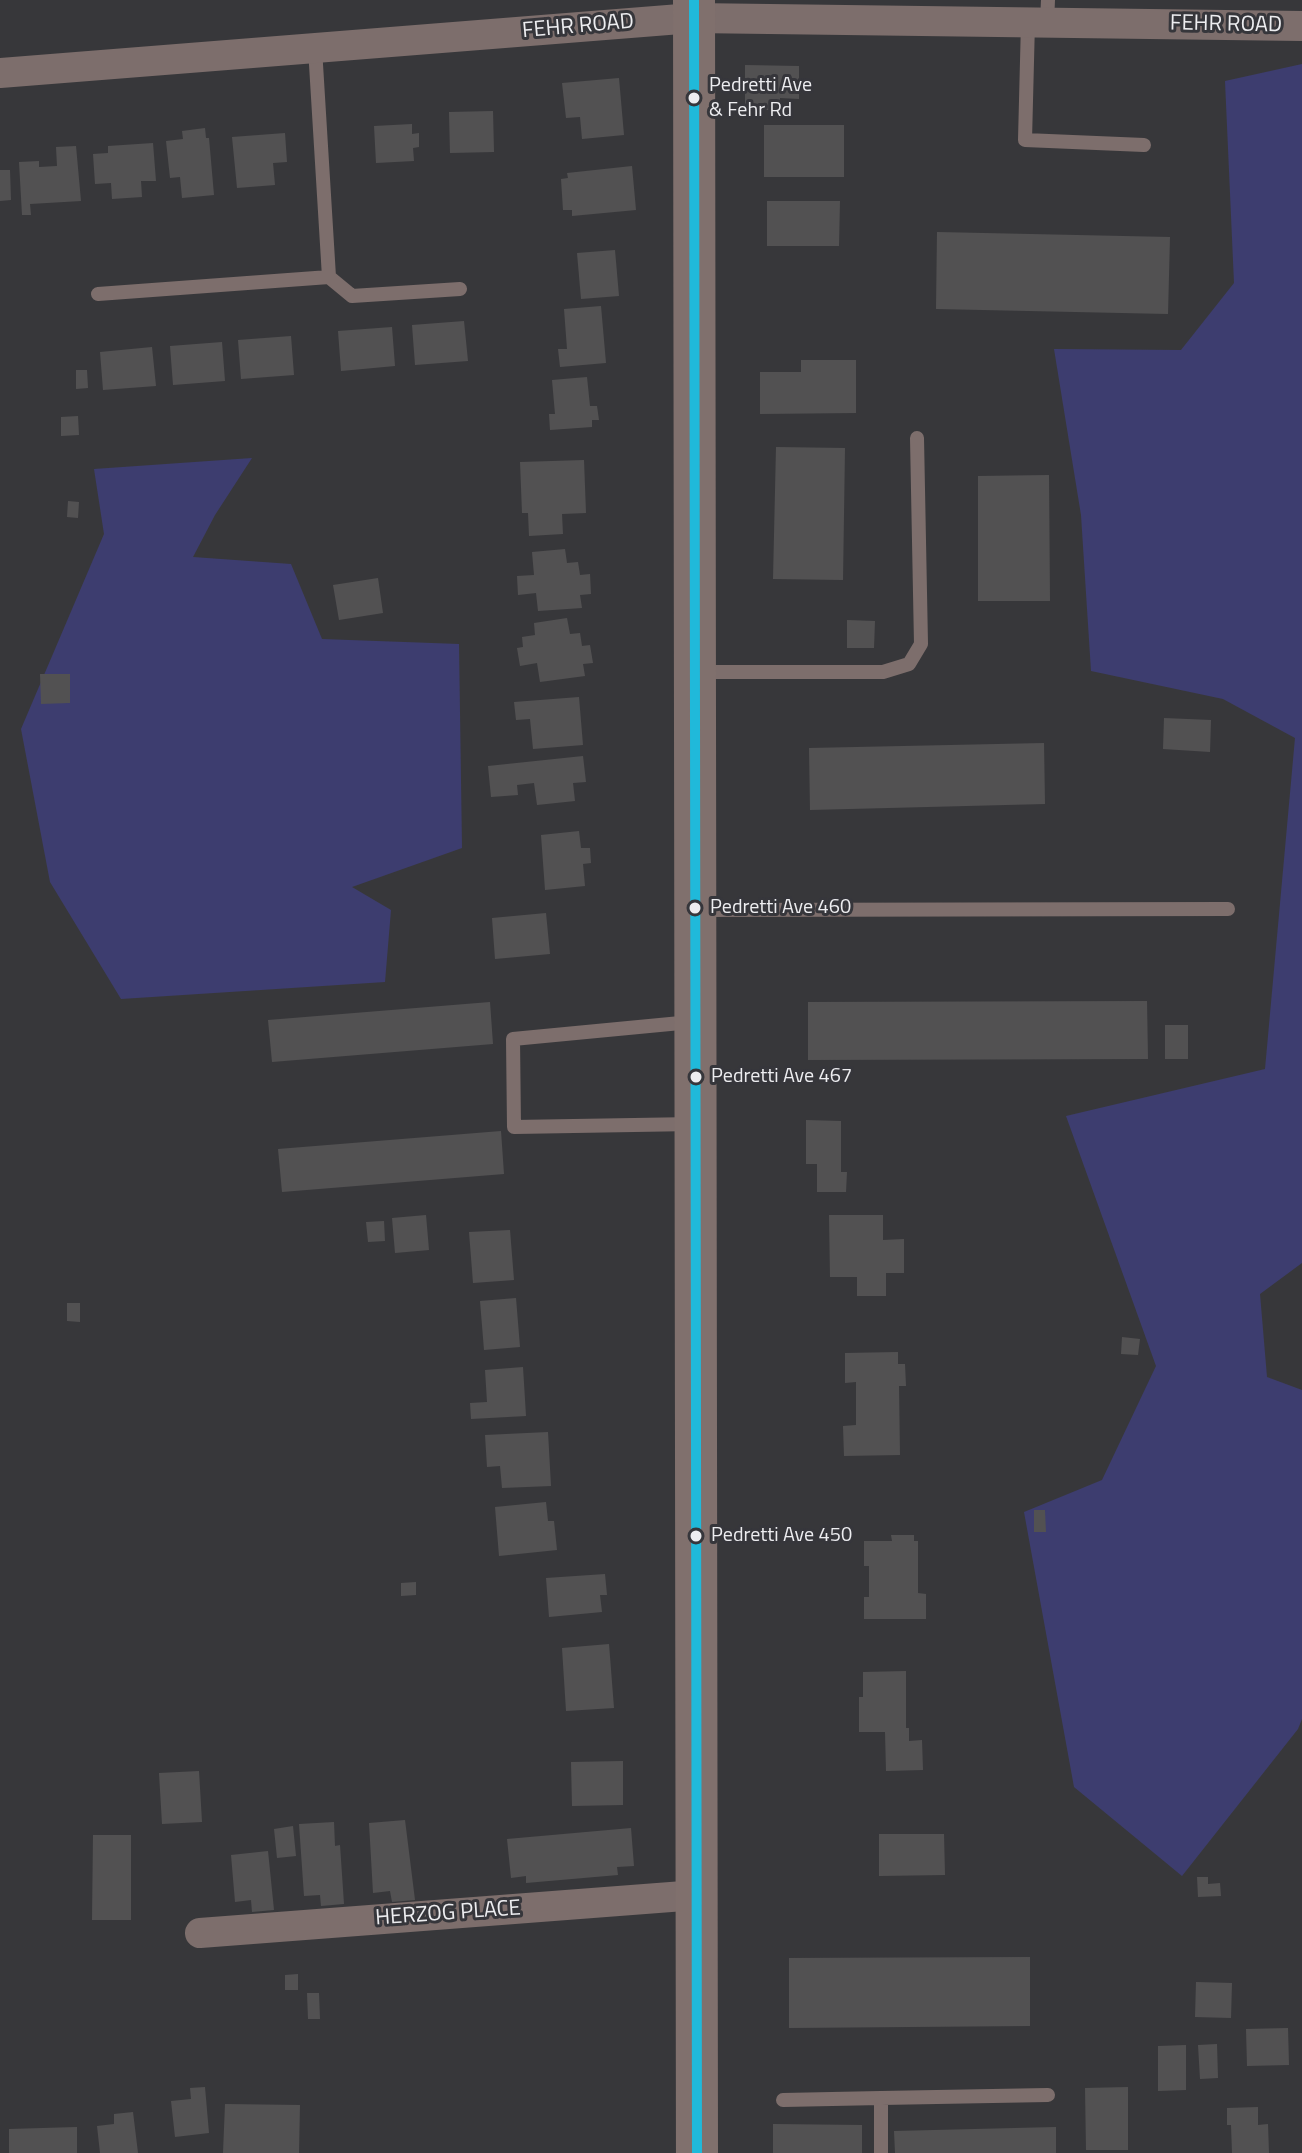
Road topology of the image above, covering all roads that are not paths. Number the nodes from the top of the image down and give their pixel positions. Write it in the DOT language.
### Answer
graph roads {
  1 [pos="693,9"];
  2 [pos="1041,15"];
  3 [pos="1302,26"];
  4 [pos="315,48"];
  5 [pos="0,73"];
  6 [pos="1144,145"];
  7 [pos="329,277"];
  8 [pos="460,289"];
  9 [pos="98,294"];
  10 [pos="917,438"];
  11 [pos="693,672"];
  12 [pos="1228,909"];
  13 [pos="693,910"];
  14 [pos="694,1022"];
  15 [pos="694,1124"];
  16 [pos="697,1895"];
  17 [pos="200,1933"];
  18 [pos="1048,2095"];
  19 [pos="881,2098"];
  20 [pos="783,2100"];
  21 [pos="697,2153"];
  22 [pos="881,2153"];
  1 -- 2 [label="street, FEHR ROAD"];
  1 -- 4 [label="street, FEHR ROAD"];
  1 -- 11 [label="street"];
  2 -- 3 [label="street, FEHR ROAD"];
  2 -- 6 [label="lane"];
  4 -- 5 [label="street, FEHR ROAD"];
  4 -- 7 [label="lane"];
  7 -- 8 [label="lane"];
  7 -- 9 [label="lane"];
  10 -- 11 [label="lane"];
  11 -- 13 [label="street"];
  12 -- 13 [label="lane"];
  13 -- 14 [label="street"];
  14 -- 15 [label="street"];
  14 -- 15 [label="lane"];
  15 -- 16 [label="street"];
  16 -- 17 [label="street, HERZOG PLACE"];
  16 -- 21 [label="street"];
  18 -- 19 [label="lane"];
  19 -- 20 [label="lane"];
  19 -- 22 [label="lane"];
}
